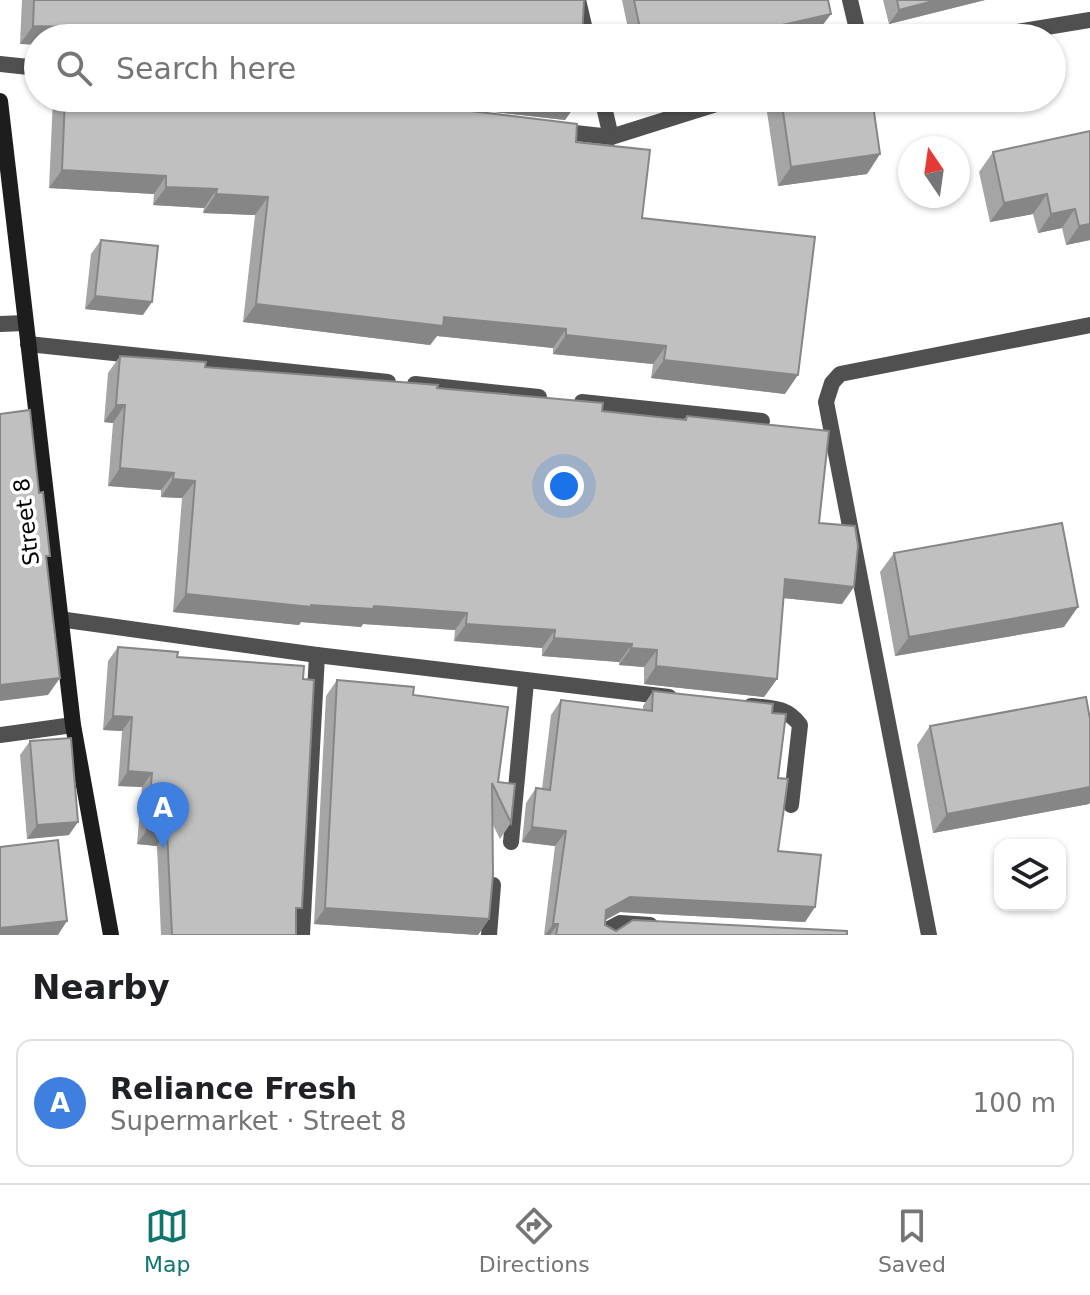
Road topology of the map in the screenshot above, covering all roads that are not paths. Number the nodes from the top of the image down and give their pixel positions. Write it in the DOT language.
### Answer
graph roads {
  1 [pos="578,0"];
  2 [pos="850,0"];
  3 [pos="1090,20"];
  4 [pos="584,24"];
  5 [pos="856,24"];
  6 [pos="1066,24"];
  7 [pos="0,64"];
  8 [pos="24,67"];
  9 [pos="0,101"];
  10 [pos="401,112"];
  11 [pos="605,112"];
  12 [pos="690,112"];
  13 [pos="409,113"];
  14 [pos="534,128"];
  15 [pos="611,137"];
  16 [pos="25,323"];
  17 [pos="0,324"];
  18 [pos="1090,325"];
  19 [pos="28,344"];
  20 [pos="762,421"];
  21 [pos="59,619"];
  22 [pos="317,655"];
  23 [pos="526,682"];
  24 [pos="683,699"];
  25 [pos="730,704"];
  26 [pos="73,725"];
  27 [pos="0,735"];
  28 [pos="791,805"];
  29 [pos="511,842"];
  30 [pos="493,885"];
  31 [pos="665,926"];
  32 [pos="111,935"];
  33 [pos="302,935"];
  34 [pos="489,935"];
  35 [pos="605,935"];
  36 [pos="929,935"];
  1 -- 4 [label="street"];
  2 -- 5 [label="street"];
  3 -- 6 [label="street"];
  7 -- 8 [label="street"];
  9 -- 16 [label="street, Street 8"];
  10 -- 13 [label="street"];
  11 -- 15 [label="street"];
  12 -- 15 [label="street"];
  14 -- 15 [label="street"];
  16 -- 17 [label="street"];
  16 -- 19 [label="street, Street 8"];
  18 -- 36 [label="street"];
  19 -- 20 [label="street"];
  19 -- 21 [label="street, Street 8"];
  21 -- 22 [label="street"];
  21 -- 26 [label="street, Street 8"];
  22 -- 23 [label="street"];
  22 -- 33 [label="street"];
  23 -- 24 [label="street"];
  23 -- 29 [label="street"];
  25 -- 28 [label="street"];
  26 -- 27 [label="street"];
  26 -- 32 [label="street, Street 8"];
  30 -- 34 [label="street"];
  31 -- 35 [label="street"];
}
